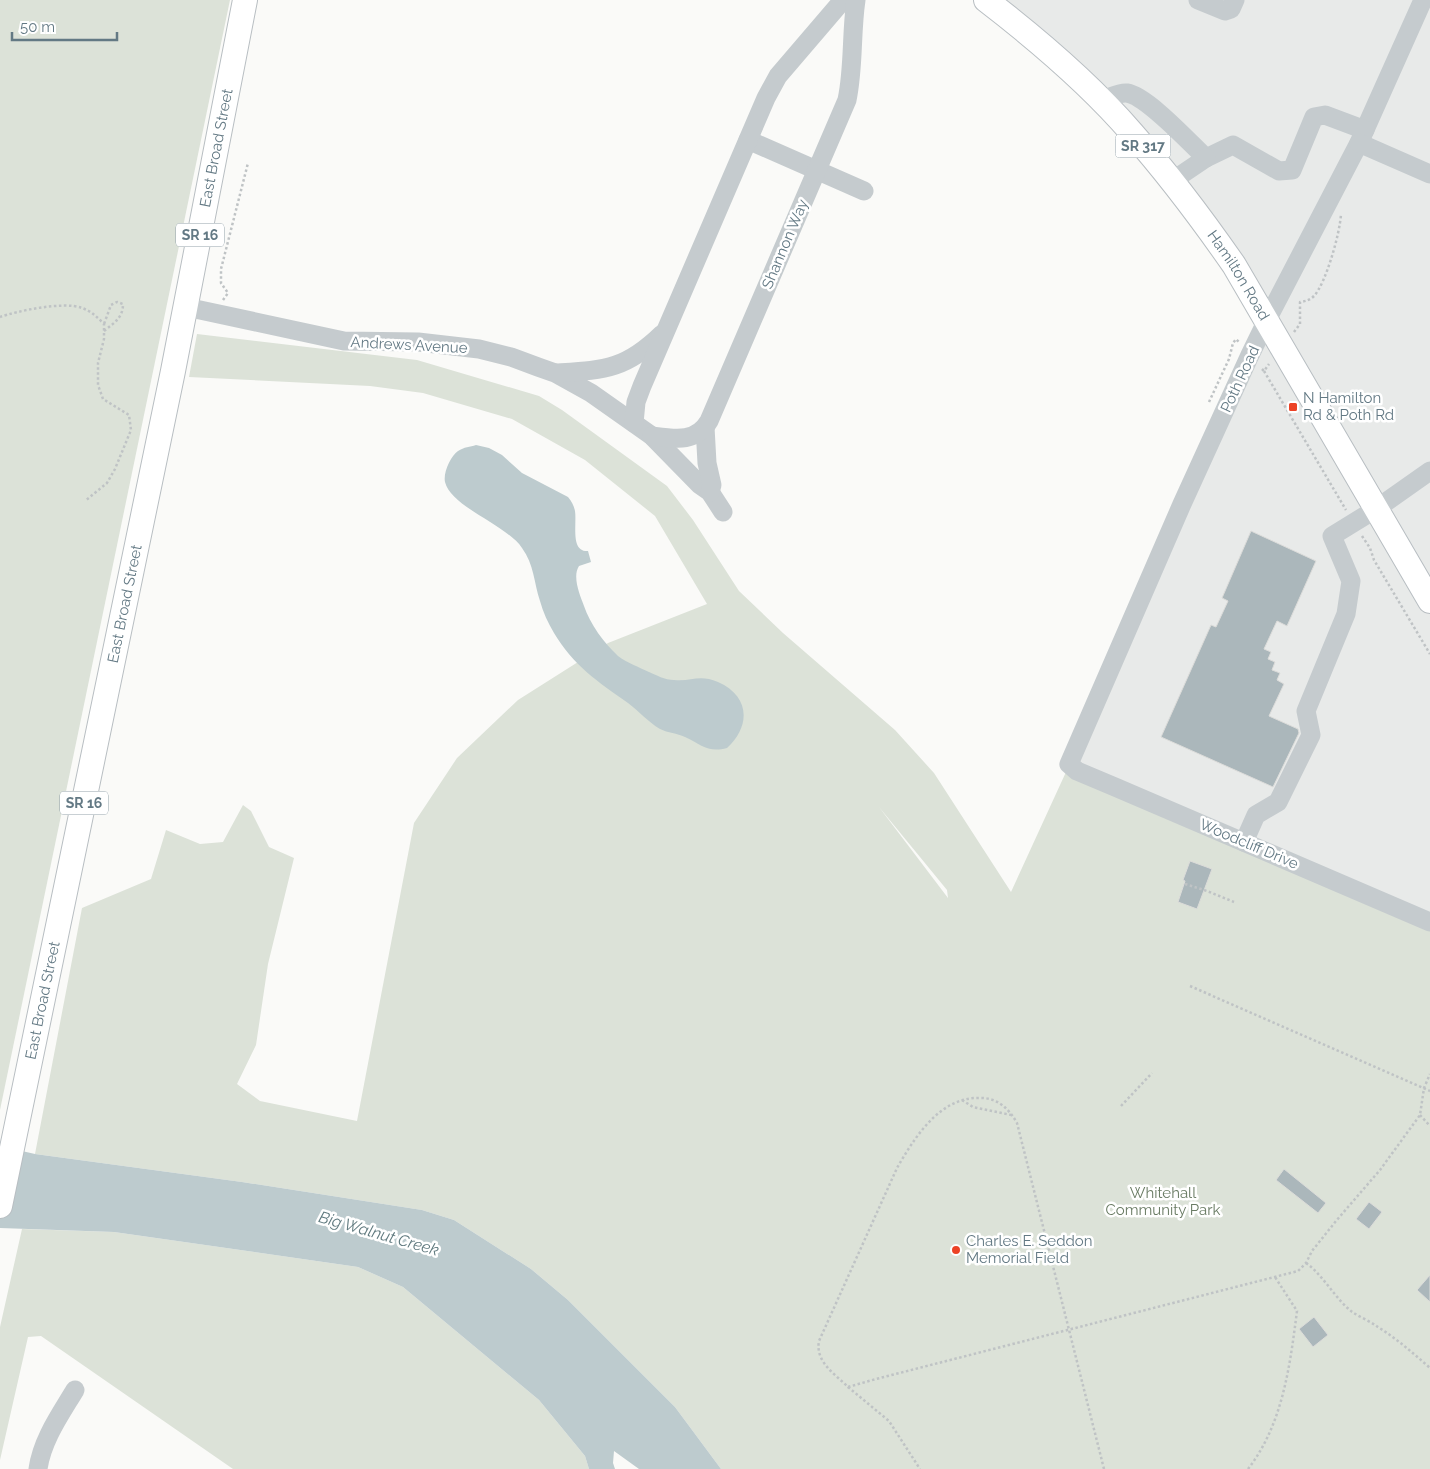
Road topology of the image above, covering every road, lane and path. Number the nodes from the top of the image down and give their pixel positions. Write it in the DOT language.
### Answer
graph roads {
  1 [pos="245,0"];
  2 [pos="843,0"];
  3 [pos="856,0"];
  4 [pos="986,0"];
  5 [pos="1198,0"];
  6 [pos="1235,0"];
  7 [pos="1422,0"];
  8 [pos="1101,100"];
  9 [pos="1362,137"];
  10 [pos="748,140"];
  11 [pos="1206,158"];
  12 [pos="248,163"];
  13 [pos="816,170"];
  14 [pos="1430,174"];
  15 [pos="1172,181"];
  16 [pos="864,191"];
  17 [pos="186,307"];
  18 [pos="220,314"];
  19 [pos="0,317"];
  20 [pos="1267,321"];
  21 [pos="104,324"];
  22 [pos="666,330"];
  23 [pos="104,331"];
  24 [pos="554,374"];
  25 [pos="634,423"];
  26 [pos="705,427"];
  27 [pos="652,436"];
  28 [pos="1430,471"];
  29 [pos="710,492"];
  30 [pos="85,501"];
  31 [pos="1376,509"];
  32 [pos="723,512"];
  33 [pos="1430,601"];
  34 [pos="1069,764"];
  35 [pos="1244,842"];
  36 [pos="1185,884"];
  37 [pos="1234,902"];
  38 [pos="1430,922"];
  39 [pos="1190,986"];
  40 [pos="1152,1073"];
  41 [pos="1430,1074"];
  42 [pos="1424,1088"];
  43 [pos="1430,1090"];
  44 [pos="962,1100"];
  45 [pos="1121,1106"];
  46 [pos="1012,1115"];
  47 [pos="1420,1115"];
  48 [pos="1430,1126"];
  49 [pos="0,1206"];
  50 [pos="1306,1263"];
  51 [pos="1275,1277"];
  52 [pos="1069,1330"];
  53 [pos="1430,1368"];
  54 [pos="848,1387"];
  55 [pos="75,1390"];
  56 [pos="38,1469"];
  57 [pos="920,1469"];
  58 [pos="1104,1469"];
  59 [pos="1248,1469"];
  1 -- 17 [label="main road, East Broad Street / SR 16"];
  2 -- 10 [label="street"];
  3 -- 13 [label="street, Shannon Way"];
  4 -- 8 [label="main road, Hamilton Road / SR 317"];
  5 -- 6 [label="street"];
  7 -- 9 [label="street, Poth Road"];
  8 -- 11 [label="street"];
  8 -- 15 [label="main road, Hamilton Road / SR 317"];
  9 -- 11 [label="street"];
  9 -- 14 [label="street"];
  9 -- 20 [label="street, Poth Road"];
  10 -- 13 [label="street"];
  10 -- 22 [label="street"];
  11 -- 15 [label="street"];
  12 -- 18 [label="path"];
  13 -- 16 [label="street"];
  13 -- 26 [label="street, Shannon Way"];
  15 -- 20 [label="main road, Hamilton Road / SR 317"];
  17 -- 18 [label="street, Andrews Avenue"];
  17 -- 49 [label="main road, East Broad Street / SR 16"];
  18 -- 24 [label="street, Andrews Avenue"];
  19 -- 21 [label="path"];
  20 -- 31 [label="main road, Hamilton Road / SR 317"];
  20 -- 34 [label="street, Poth Road"];
  21 -- 23 [label="path"];
  21 -- 23 [label="path"];
  22 -- 24 [label="street"];
  22 -- 25 [label="street"];
  23 -- 30 [label="path"];
  24 -- 25 [label="street, Andrews Avenue"];
  25 -- 27 [label="street, Andrews Avenue"];
  26 -- 27 [label="street"];
  26 -- 29 [label="street, Andrews Avenue"];
  27 -- 29 [label="street, Andrews Avenue"];
  28 -- 31 [label="street"];
  29 -- 32 [label="street, Andrews Avenue"];
  31 -- 33 [label="main road, Hamilton Road / SR 317"];
  31 -- 35 [label="street"];
  34 -- 35 [label="street, Woodcliff Drive"];
  35 -- 38 [label="street, Woodcliff Drive"];
  36 -- 37 [label="path"];
  39 -- 42 [label="path"];
  40 -- 45 [label="path"];
  41 -- 42 [label="path"];
  42 -- 43 [label="path"];
  42 -- 47 [label="path"];
  44 -- 46 [label="path"];
  44 -- 46 [label="path"];
  44 -- 54 [label="path"];
  46 -- 52 [label="path"];
  47 -- 48 [label="path"];
  47 -- 50 [label="path"];
  50 -- 51 [label="path"];
  50 -- 53 [label="path"];
  51 -- 52 [label="path"];
  51 -- 59 [label="path"];
  52 -- 54 [label="path"];
  52 -- 58 [label="path"];
  54 -- 57 [label="path"];
  55 -- 56 [label="street"];
}
